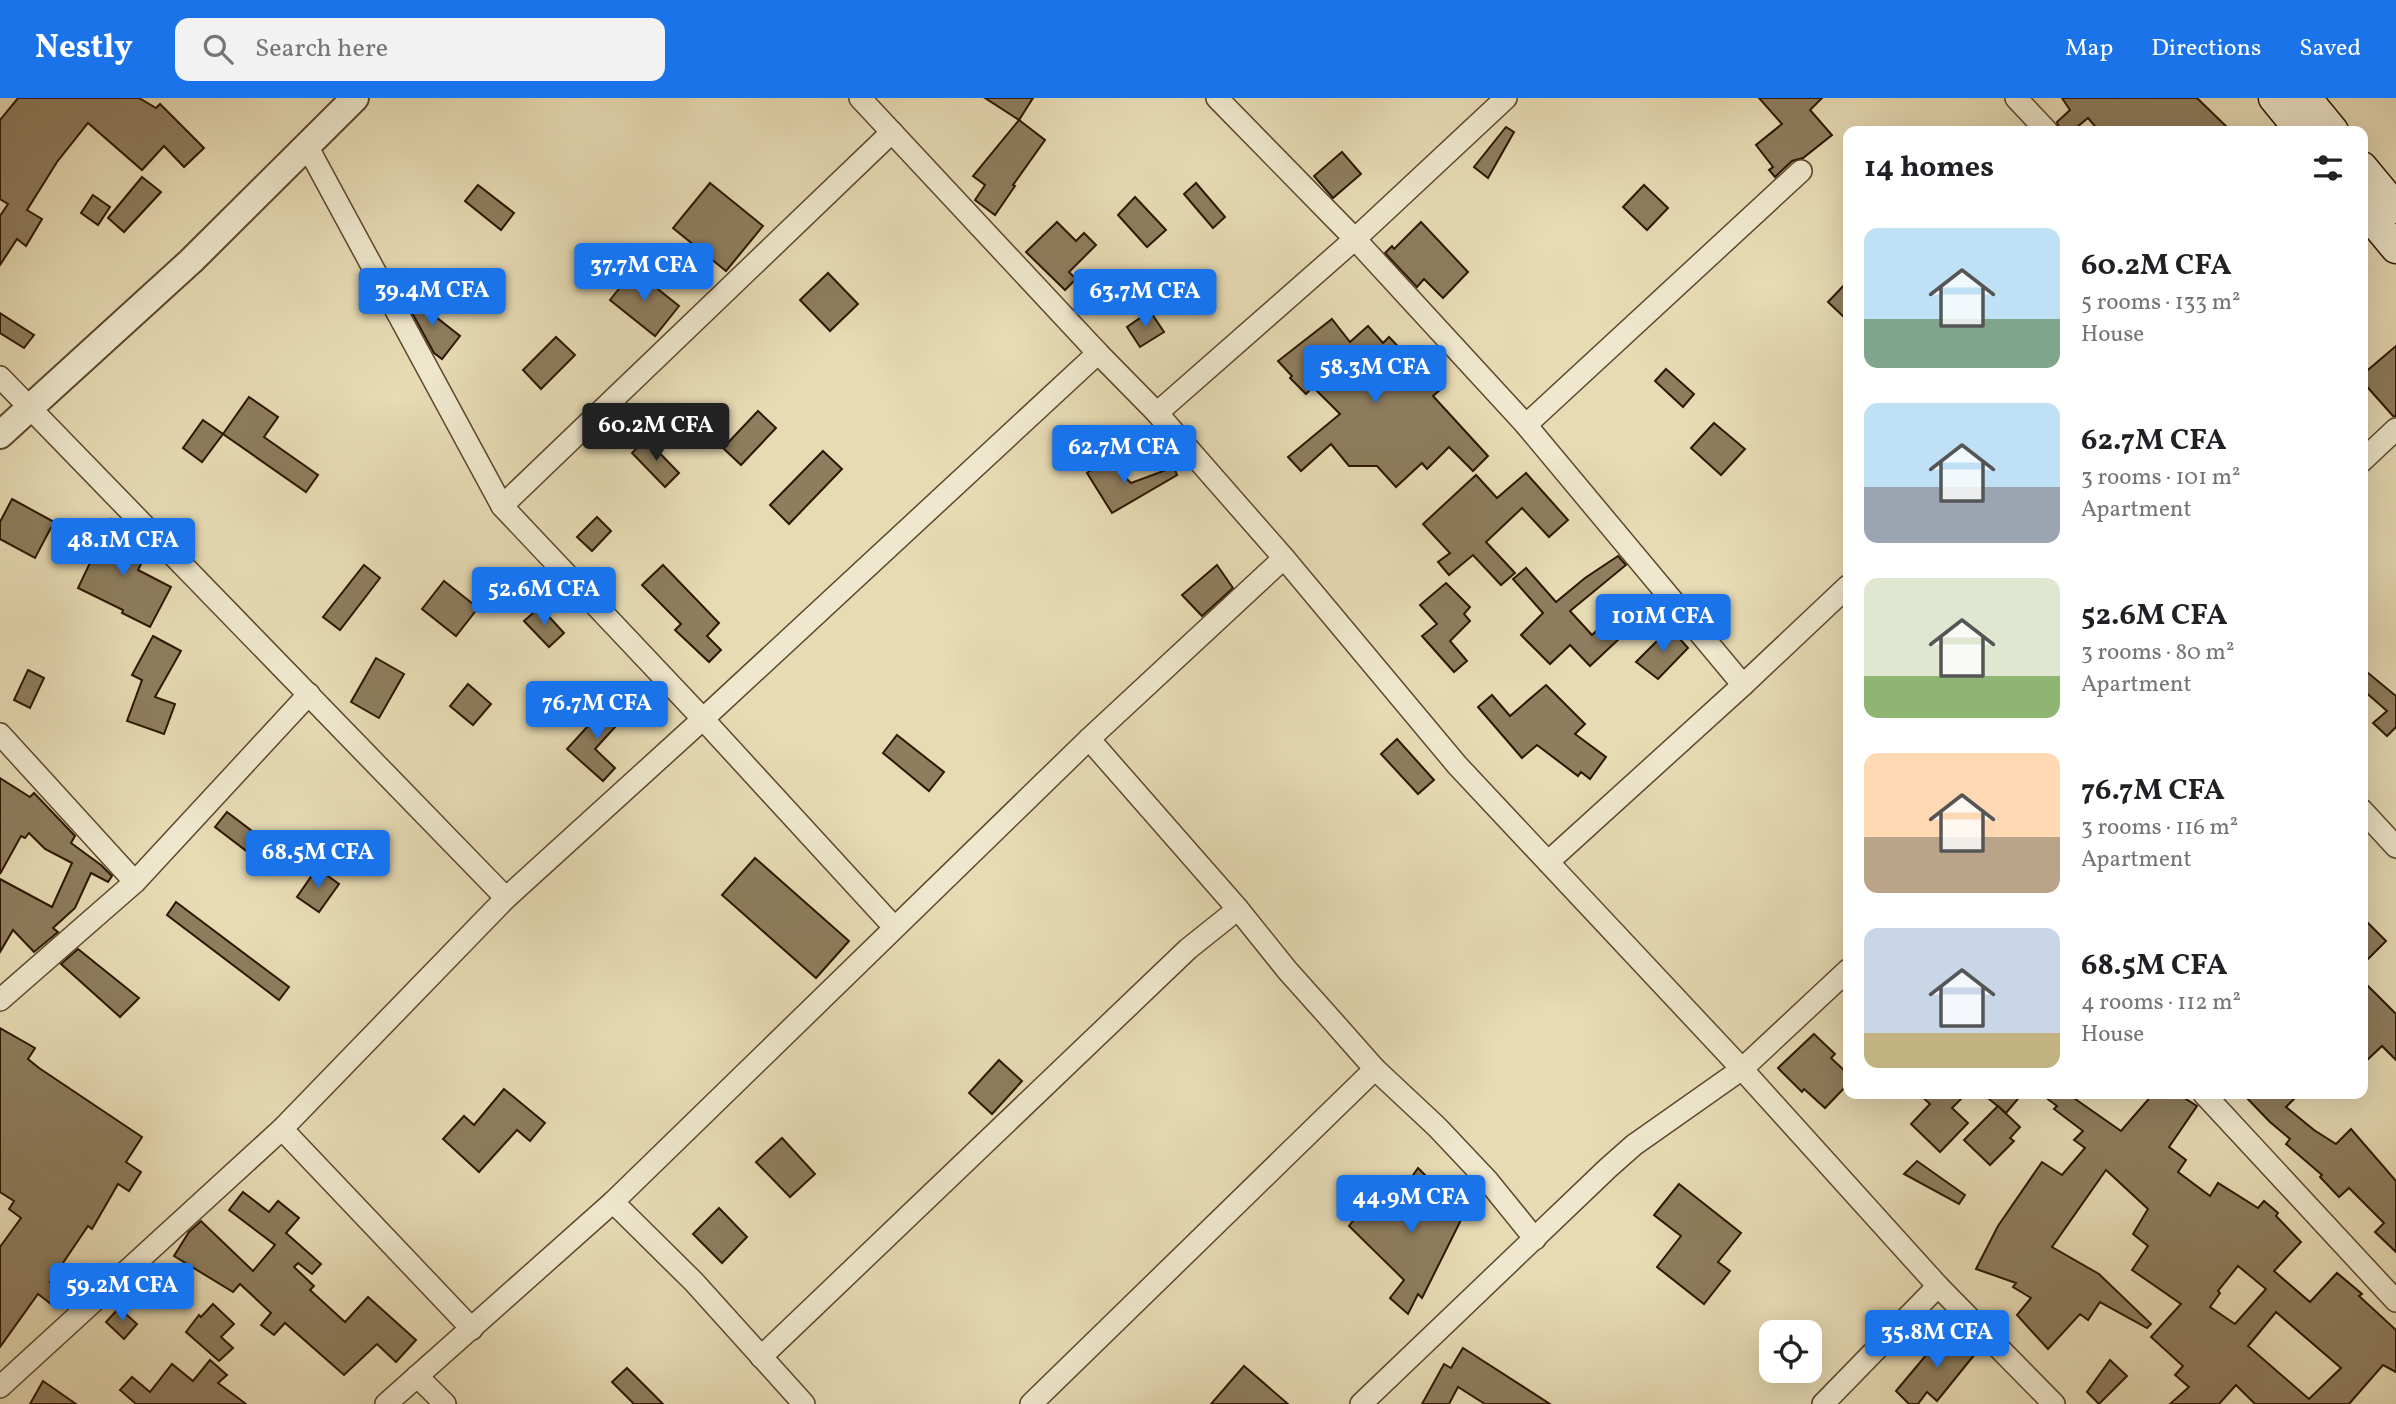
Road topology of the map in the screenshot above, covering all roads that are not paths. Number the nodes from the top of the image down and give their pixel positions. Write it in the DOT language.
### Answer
graph roads {
  1 [pos="355,98"];
  2 [pos="860,98"];
  3 [pos="1217,98"];
  4 [pos="1506,98"];
  5 [pos="2016,98"];
  6 [pos="2274,98"];
  7 [pos="2306,98"];
  8 [pos="2042,126"];
  9 [pos="2297,126"];
  10 [pos="2329,126"];
  11 [pos="892,132"];
  12 [pos="307,146"];
  13 [pos="1801,171"];
  14 [pos="2368,174"];
  15 [pos="2396,208"];
  16 [pos="2368,214"];
  17 [pos="1355,239"];
  18 [pos="2396,248"];
  19 [pos="1098,353"];
  20 [pos="0,377"];
  21 [pos="30,406"];
  22 [pos="1157,413"];
  23 [pos="1526,425"];
  24 [pos="2396,429"];
  25 [pos="0,435"];
  26 [pos="2368,455"];
  27 [pos="502,506"];
  28 [pos="1284,558"];
  29 [pos="1843,591"];
  30 [pos="1743,685"];
  31 [pos="309,694"];
  32 [pos="704,719"];
  33 [pos="0,734"];
  34 [pos="1089,739"];
  35 [pos="2368,817"];
  36 [pos="2396,847"];
  37 [pos="1548,862"];
  38 [pos="135,882"];
  39 [pos="506,898"];
  40 [pos="1238,909"];
  41 [pos="894,928"];
  42 [pos="1843,975"];
  43 [pos="0,1000"];
  44 [pos="1375,1069"];
  45 [pos="1742,1069"];
  46 [pos="2209,1099"];
  47 [pos="282,1129"];
  48 [pos="614,1202"];
  49 [pos="1535,1239"];
  50 [pos="1938,1286"];
  51 [pos="2396,1301"];
  52 [pos="472,1329"];
  53 [pos="761,1357"];
  54 [pos="417,1376"];
  55 [pos="0,1387"];
  56 [pos="386,1404"];
  57 [pos="445,1404"];
  58 [pos="804,1404"];
  59 [pos="1031,1404"];
  60 [pos="1361,1404"];
  61 [pos="1823,1404"];
  62 [pos="2053,1404"];
  1 -- 12 [label="street"];
  2 -- 11 [label="street"];
  3 -- 17 [label="street"];
  4 -- 17 [label="street"];
  5 -- 8 [label="street"];
  6 -- 9 [label="main road"];
  7 -- 10 [label="main road"];
  11 -- 19 [label="street"];
  11 -- 27 [label="street"];
  12 -- 21 [label="street"];
  12 -- 27 [label="street"];
  13 -- 23 [label="street"];
  14 -- 15 [label="main road"];
  16 -- 18 [label="main road"];
  17 -- 22 [label="street"];
  17 -- 23 [label="street"];
  19 -- 22 [label="street"];
  19 -- 32 [label="street"];
  20 -- 21 [label="street"];
  21 -- 25 [label="street"];
  21 -- 31 [label="street"];
  22 -- 28 [label="street"];
  23 -- 30 [label="street"];
  24 -- 26 [label="street"];
  27 -- 32 [label="street"];
  28 -- 34 [label="street"];
  28 -- 37 [label="street"];
  29 -- 30 [label="street"];
  30 -- 37 [label="street"];
  31 -- 38 [label="street"];
  31 -- 39 [label="street"];
  32 -- 39 [label="street"];
  32 -- 41 [label="street"];
  33 -- 38 [label="street"];
  34 -- 40 [label="street"];
  34 -- 41 [label="street"];
  35 -- 36 [label="street"];
  37 -- 45 [label="street"];
  38 -- 43 [label="street"];
  39 -- 47 [label="street"];
  40 -- 44 [label="street"];
  40 -- 53 [label="street"];
  41 -- 48 [label="street"];
  42 -- 45 [label="street"];
  44 -- 49 [label="street"];
  44 -- 59 [label="street"];
  45 -- 49 [label="street"];
  45 -- 50 [label="street"];
  46 -- 51 [label="street"];
  47 -- 52 [label="street"];
  47 -- 55 [label="street"];
  48 -- 52 [label="street"];
  48 -- 53 [label="street"];
  49 -- 60 [label="street"];
  50 -- 61 [label="street"];
  50 -- 62 [label="street"];
  52 -- 54 [label="street"];
  53 -- 58 [label="street"];
  54 -- 56 [label="street"];
  54 -- 57 [label="street"];
}
